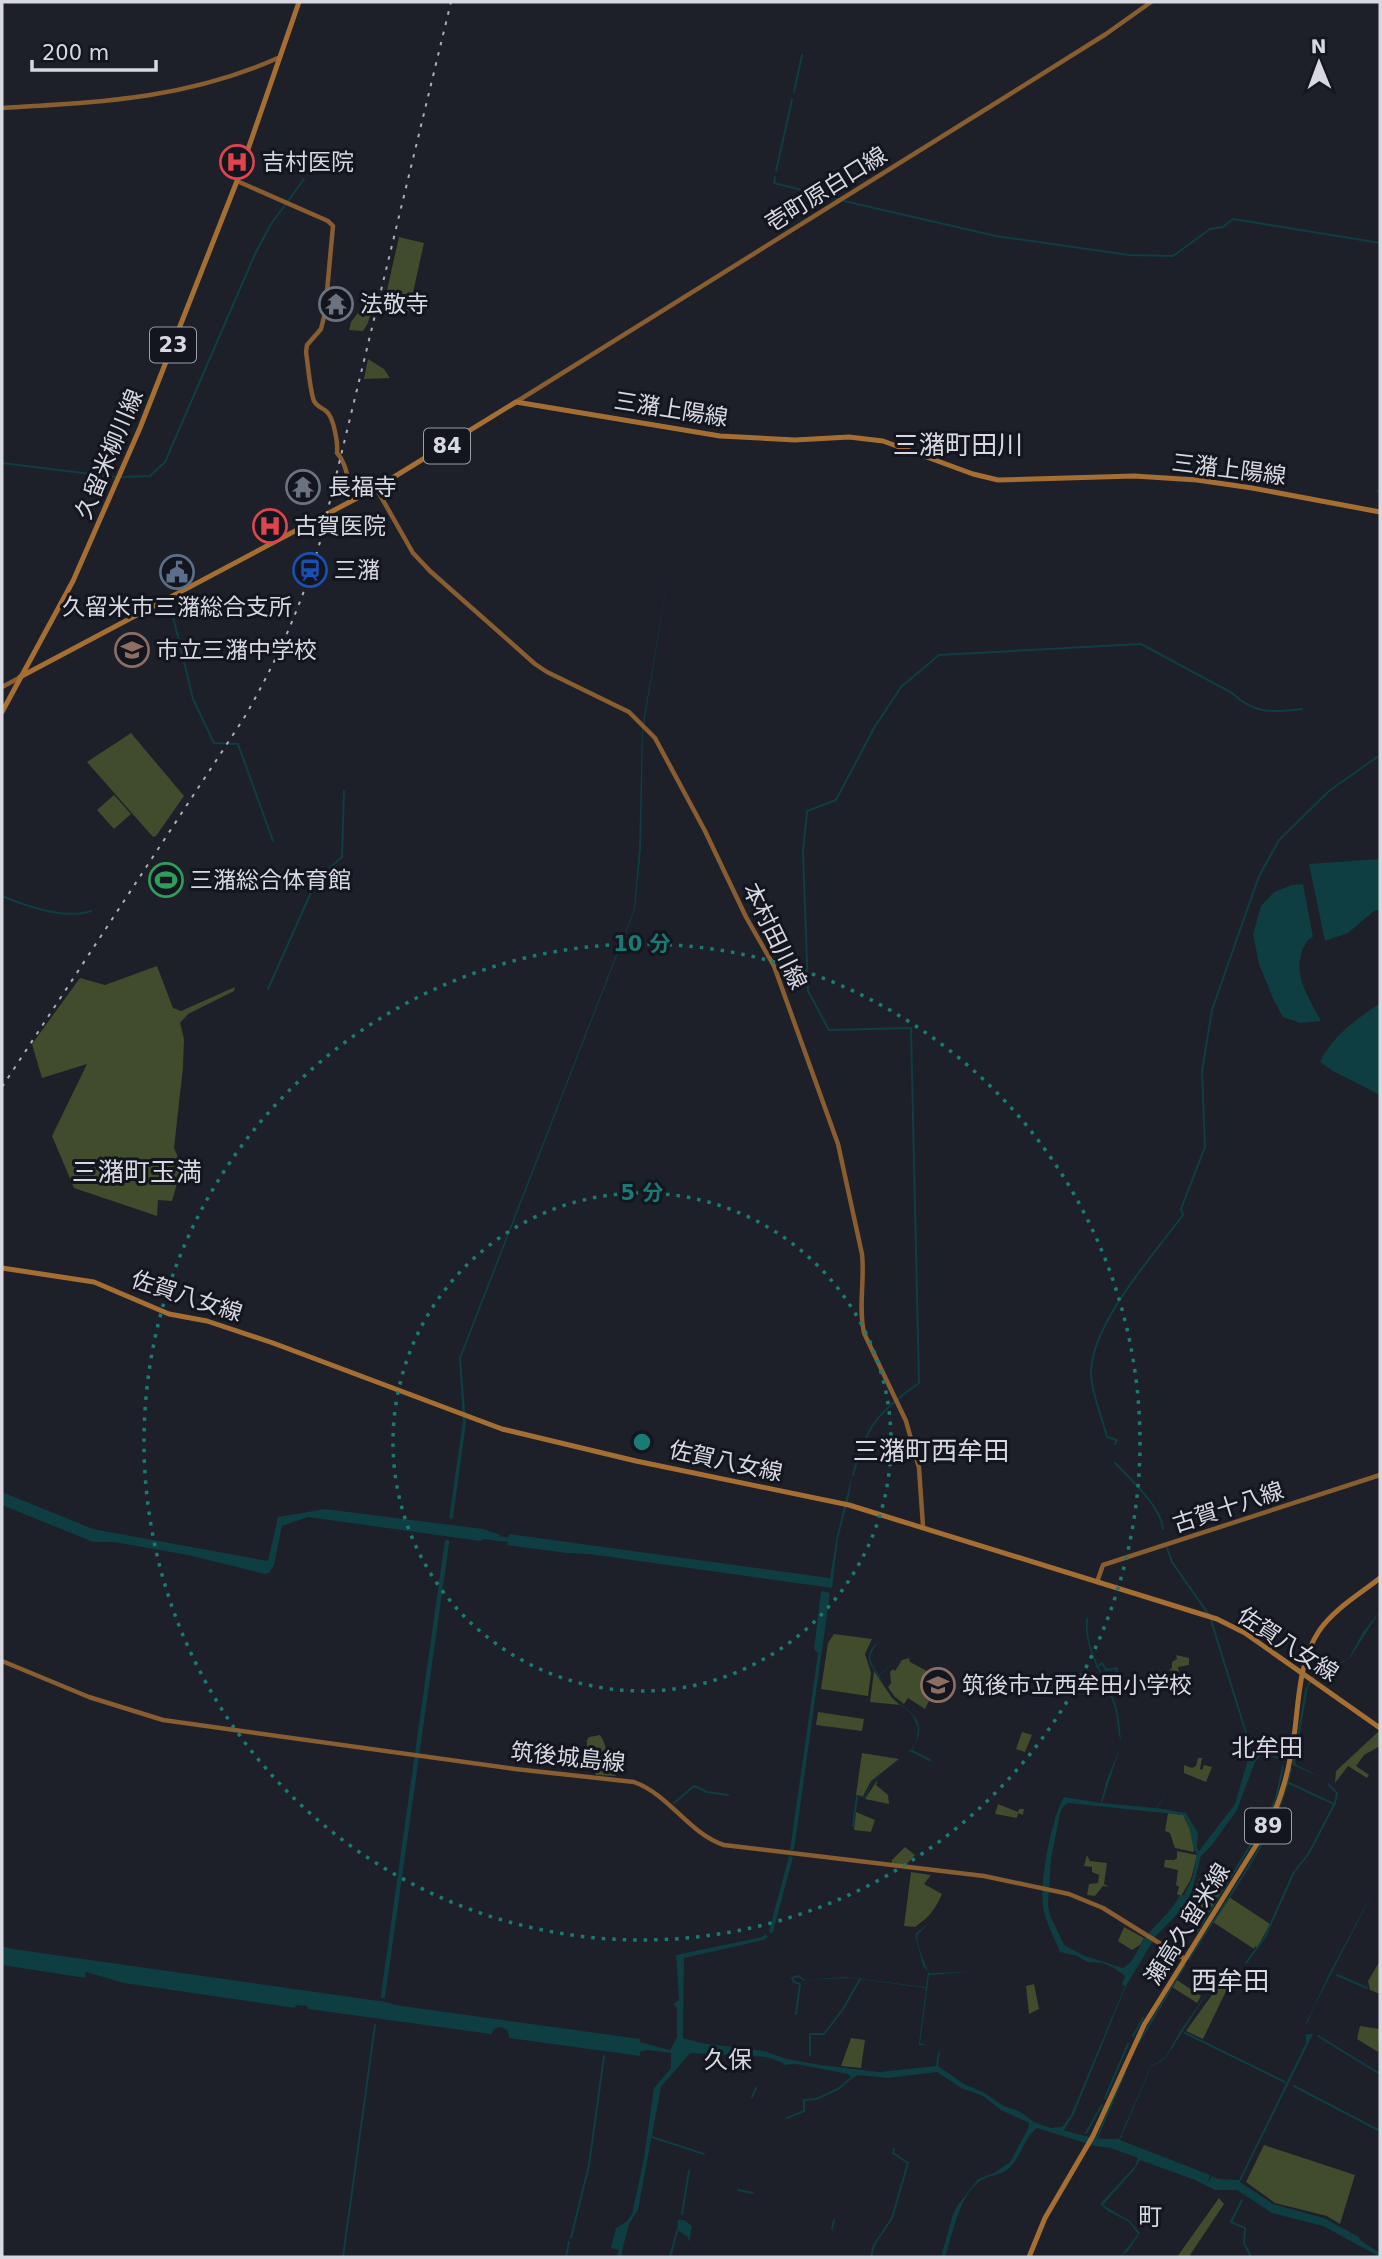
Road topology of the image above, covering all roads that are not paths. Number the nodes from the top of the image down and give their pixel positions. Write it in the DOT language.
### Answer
graph roads {
  1 [pos="299,2"];
  2 [pos="1151,2"];
  3 [pos="278,58"];
  4 [pos="2,108"];
  5 [pos="237,181"];
  6 [pos="516,402"];
  7 [pos="376,488"];
  8 [pos="354,500"];
  9 [pos="1380,512"];
  10 [pos="20,677"];
  11 [pos="2,687"];
  12 [pos="2,712"];
  13 [pos="2,1268"];
  14 [pos="1380,1475"];
  15 [pos="923,1526"];
  16 [pos="1380,1578"];
  17 [pos="1097,1581"];
  18 [pos="2,1661"];
  19 [pos="1302,1673"];
  20 [pos="1380,1728"];
  21 [pos="1185,1959"];
  22 [pos="1029,2257"];
  1 -- 3 [label="main road, 久留米柳川線 / 23"];
  2 -- 6 [label="main road, 壱町原白口線"];
  3 -- 4 [label="main road"];
  3 -- 5 [label="main road, 久留米柳川線 / 23"];
  5 -- 8 [label="main road"];
  5 -- 10 [label="main road, 久留米柳川線 / 23"];
  6 -- 7 [label="main road, 84"];
  6 -- 9 [label="main road, 三潴上陽線"];
  7 -- 8 [label="main road, 84"];
  7 -- 15 [label="main road, 本村田川線"];
  8 -- 10 [label="main road, 84"];
  10 -- 11 [label="main road"];
  10 -- 12 [label="main road, 久留米柳川線 / 23"];
  13 -- 15 [label="main road, 佐賀八女線"];
  14 -- 17 [label="main road, 古賀十八線"];
  15 -- 17 [label="main road, 佐賀八女線"];
  16 -- 19 [label="main road, 瀬高久留米線 / 89"];
  17 -- 19 [label="main road, 佐賀八女線"];
  18 -- 21 [label="main road, 筑後城島線"];
  19 -- 20 [label="main road, 佐賀八女線"];
  19 -- 21 [label="main road, 瀬高久留米線 / 89"];
  21 -- 22 [label="main road, 瀬高久留米線 / 89"];
}
